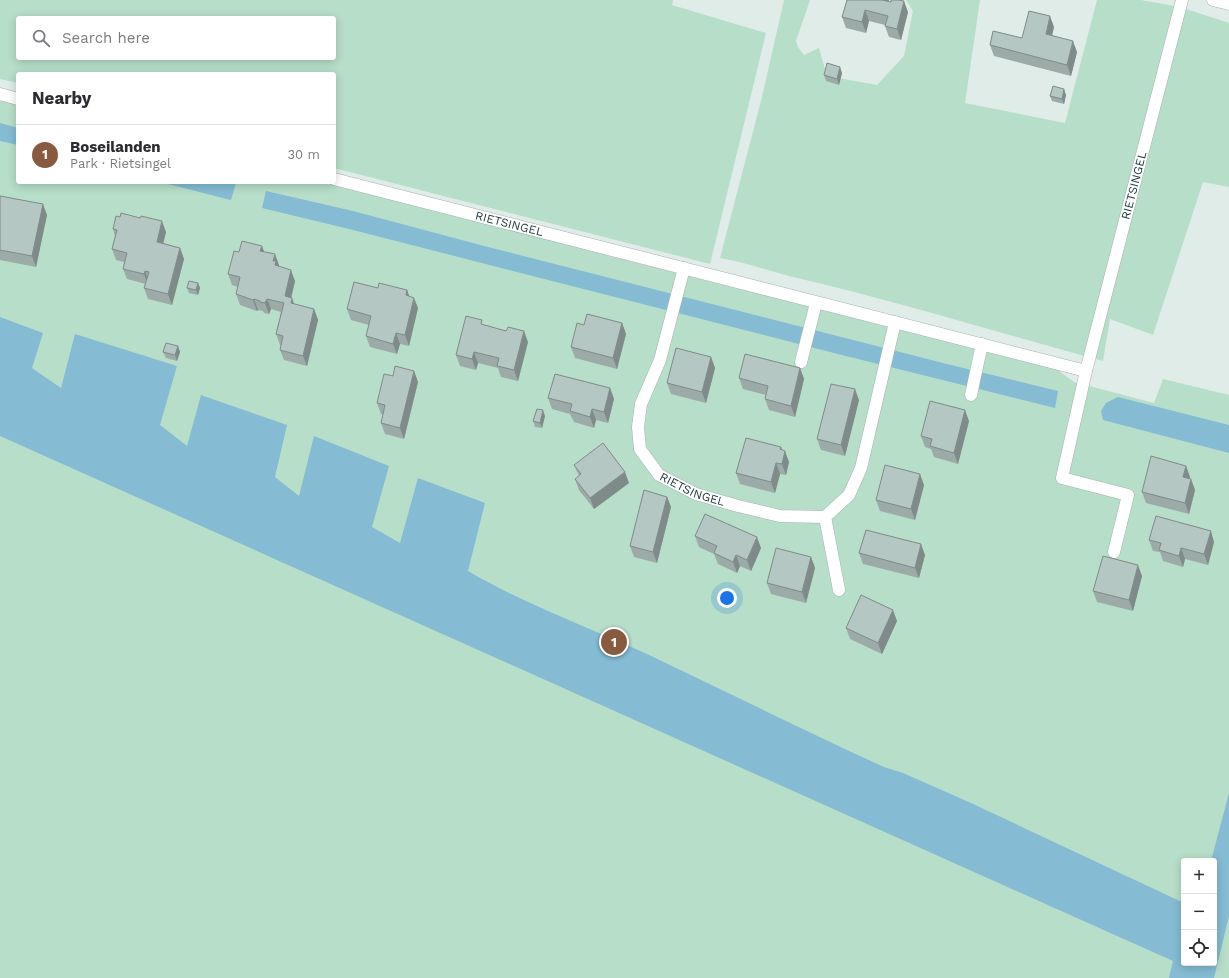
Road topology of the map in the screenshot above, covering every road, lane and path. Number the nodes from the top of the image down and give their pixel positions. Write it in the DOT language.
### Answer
graph roads {
  1 [pos="1182,0"];
  2 [pos="1213,0"];
  3 [pos="1229,4"];
  4 [pos="0,94"];
  5 [pos="16,98"];
  6 [pos="336,180"];
  7 [pos="684,268"];
  8 [pos="816,303"];
  9 [pos="895,322"];
  10 [pos="982,344"];
  11 [pos="801,362"];
  12 [pos="1086,370"];
  13 [pos="971,395"];
  14 [pos="825,517"];
  15 [pos="1114,552"];
  16 [pos="839,590"];
  1 -- 12 [label="street, RIETSINGEL"];
  2 -- 3 [label="street"];
  4 -- 5 [label="street"];
  6 -- 7 [label="street, RIETSINGEL"];
  7 -- 8 [label="street, RIETSINGEL"];
  7 -- 14 [label="street, RIETSINGEL"];
  8 -- 9 [label="street, RIETSINGEL"];
  8 -- 11 [label="street"];
  9 -- 10 [label="street, RIETSINGEL"];
  9 -- 14 [label="street"];
  10 -- 12 [label="street, RIETSINGEL"];
  10 -- 13 [label="street"];
  12 -- 15 [label="street, RIETSINGEL"];
  14 -- 16 [label="street"];
}
